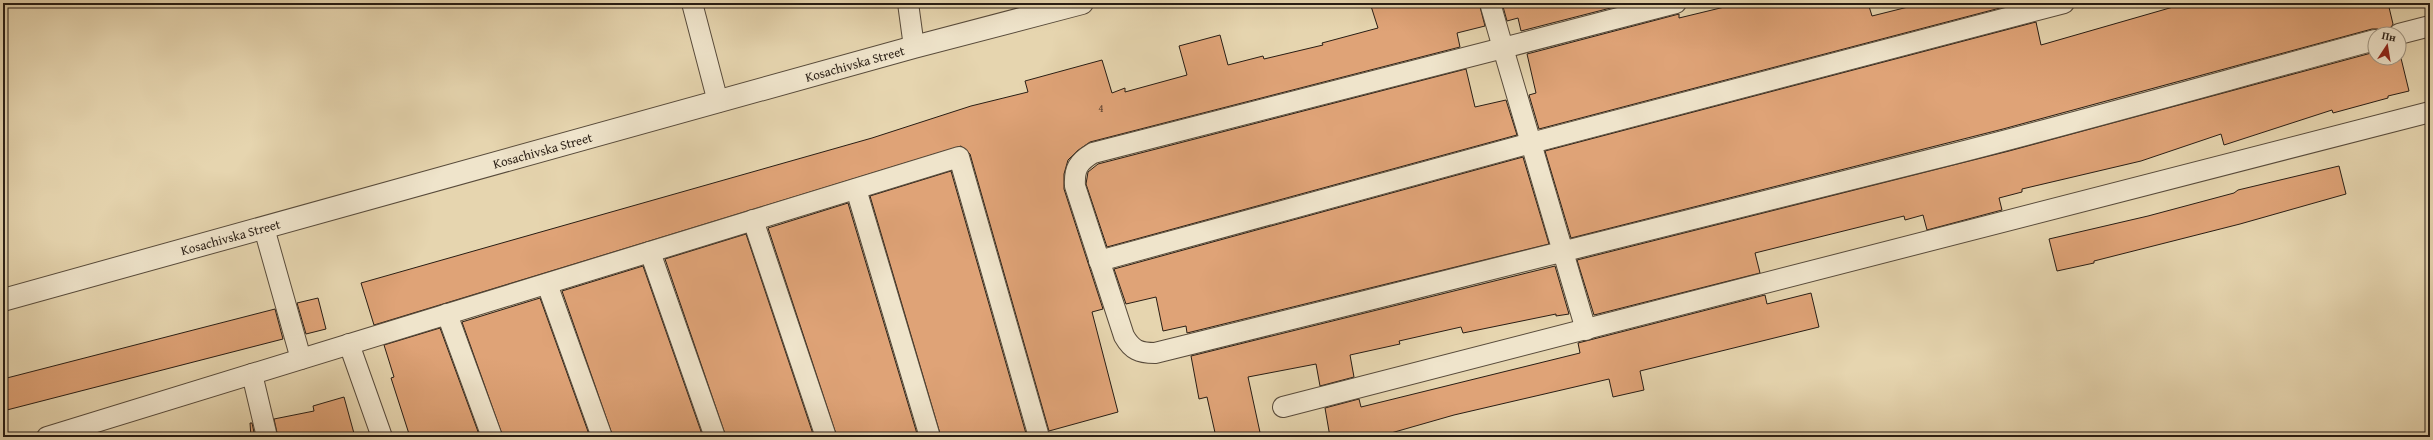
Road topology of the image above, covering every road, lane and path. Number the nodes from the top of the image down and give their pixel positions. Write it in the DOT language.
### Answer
graph roads {
  1 [pos="692,3"];
  2 [pos="908,3"];
  3 [pos="1082,3"];
  4 [pos="1490,3"];
  5 [pos="1676,3"];
  6 [pos="2064,3"];
  7 [pos="2430,26"];
  8 [pos="2407,32"];
  9 [pos="2367,42"];
  10 [pos="914,47"];
  11 [pos="1503,48"];
  12 [pos="718,102"];
  13 [pos="2430,112"];
  14 [pos="1531,143"];
  15 [pos="856,189"];
  16 [pos="753,220"];
  17 [pos="264,228"];
  18 [pos="1563,251"];
  19 [pos="650,252"];
  20 [pos="1099,261"];
  21 [pos="547,284"];
  22 [pos="3,300"];
  23 [pos="447,314"];
  24 [pos="1586,330"];
  25 [pos="349,344"];
  26 [pos="301,359"];
  27 [pos="252,374"];
  28 [pos="1283,408"];
  29 [pos="47,437"];
  30 [pos="267,437"];
  31 [pos="382,437"];
  32 [pos="492,437"];
  33 [pos="602,437"];
  34 [pos="715,437"];
  35 [pos="826,437"];
  36 [pos="930,437"];
  37 [pos="1039,437"];
  1 -- 12 [label="lane"];
  2 -- 10 [label="lane"];
  3 -- 10 [label="street, Kosachivska Street"];
  4 -- 11 [label="lane"];
  5 -- 11 [label="lane"];
  6 -- 14 [label="lane"];
  7 -- 8 [label="lane"];
  9 -- 18 [label="lane"];
  10 -- 12 [label="street, Kosachivska Street"];
  11 -- 14 [label="lane"];
  11 -- 20 [label="lane"];
  12 -- 17 [label="street, Kosachivska Street"];
  13 -- 24 [label="lane"];
  14 -- 18 [label="lane"];
  14 -- 20 [label="lane"];
  15 -- 16 [label="lane"];
  15 -- 36 [label="lane"];
  15 -- 37 [label="lane"];
  16 -- 19 [label="lane"];
  16 -- 35 [label="lane"];
  17 -- 22 [label="street, Kosachivska Street"];
  17 -- 26 [label="lane"];
  18 -- 20 [label="lane"];
  18 -- 24 [label="lane"];
  19 -- 21 [label="lane"];
  19 -- 34 [label="lane"];
  21 -- 23 [label="lane"];
  21 -- 33 [label="lane"];
  23 -- 25 [label="lane"];
  23 -- 32 [label="lane"];
  24 -- 28 [label="lane"];
  25 -- 26 [label="lane"];
  25 -- 31 [label="lane"];
  26 -- 27 [label="lane"];
  27 -- 29 [label="lane"];
  27 -- 30 [label="lane"];
}
